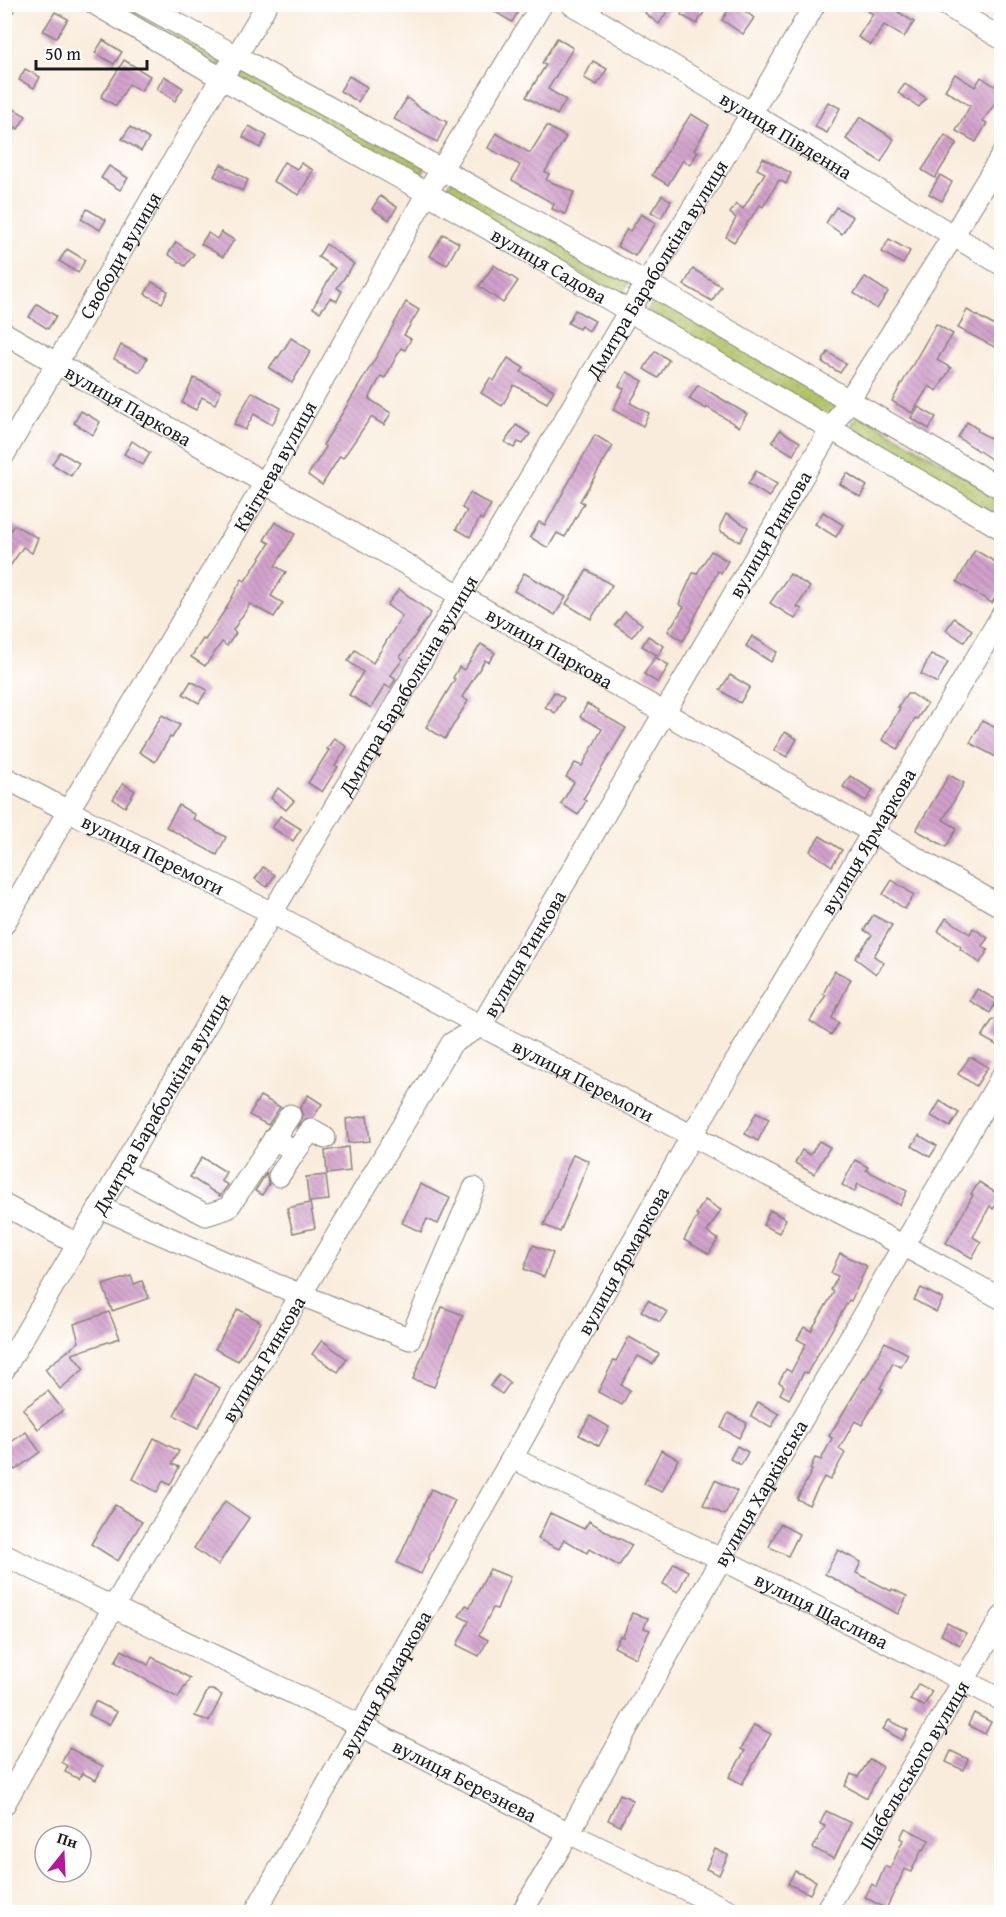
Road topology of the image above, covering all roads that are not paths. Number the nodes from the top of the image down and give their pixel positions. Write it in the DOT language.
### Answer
graph roads {
  1 [pos="95,4"];
  2 [pos="142,4"];
  3 [pos="267,4"];
  4 [pos="542,4"];
  5 [pos="571,4"];
  6 [pos="815,4"];
  7 [pos="944,4"];
  8 [pos="1002,39"];
  9 [pos="236,57"];
  10 [pos="221,78"];
  11 [pos="751,114"];
  12 [pos="1002,155"];
  13 [pos="441,168"];
  14 [pos="427,193"];
  15 [pos="953,236"];
  16 [pos="1002,265"];
  17 [pos="647,283"];
  18 [pos="629,311"];
  19 [pos="4,333"];
  20 [pos="58,364"];
  21 [pos="849,400"];
  22 [pos="830,430"];
  23 [pos="4,455"];
  24 [pos="265,483"];
  25 [pos="1002,489"];
  26 [pos="1002,529"];
  27 [pos="461,596"];
  28 [pos="1002,615"];
  29 [pos="665,713"];
  30 [pos="4,777"];
  31 [pos="68,811"];
  32 [pos="871,832"];
  33 [pos="1002,906"];
  34 [pos="272,913"];
  35 [pos="4,924"];
  36 [pos="481,1026"];
  37 [pos="1002,1076"];
  38 [pos="290,1114"];
  39 [pos="692,1135"];
  40 [pos="274,1138"];
  41 [pos="325,1138"];
  42 [pos="295,1152"];
  43 [pos="121,1170"];
  44 [pos="279,1176"];
  45 [pos="474,1188"];
  46 [pos="4,1205"];
  47 [pos="99,1207"];
  48 [pos="77,1244"];
  49 [pos="904,1246"];
  50 [pos="301,1295"];
  51 [pos="1002,1299"];
  52 [pos="4,1370"];
  53 [pos="512,1458"];
  54 [pos="4,1555"];
  55 [pos="721,1559"];
  56 [pos="114,1606"];
  57 [pos="1002,1617"];
  58 [pos="962,1681"];
  59 [pos="1002,1700"];
  60 [pos="361,1726"];
  61 [pos="4,1805"];
  62 [pos="568,1833"];
  63 [pos="255,1912"];
  64 [pos="522,1912"];
  65 [pos="732,1912"];
  66 [pos="825,1912"];
  1 -- 10 [label="street, вулиця Садова"];
  2 -- 9 [label="street, вулиця Садова"];
  3 -- 9 [label="street, Свободи вулиця"];
  4 -- 13 [label="street, Квітнева вулиця"];
  5 -- 11 [label="street, вулиця Південна"];
  6 -- 11 [label="street, Дмитра Бараболкіна вулиця"];
  7 -- 8 [label="street"];
  9 -- 10 [label="street, Свободи вулиця"];
  9 -- 13 [label="street, вулиця Садова"];
  10 -- 14 [label="street, вулиця Садова"];
  10 -- 20 [label="street, Свободи вулиця"];
  11 -- 15 [label="street, вулиця Південна"];
  11 -- 17 [label="street, Дмитра Бараболкіна вулиця"];
  12 -- 15 [label="street, вулиця Ринкова"];
  13 -- 14 [label="street, Квітнева вулиця"];
  13 -- 17 [label="street, вулиця Садова"];
  14 -- 18 [label="street, вулиця Садова"];
  14 -- 24 [label="street, Квітнева вулиця"];
  15 -- 16 [label="street, вулиця Південна"];
  15 -- 21 [label="street, вулиця Ринкова"];
  17 -- 18 [label="street, Дмитра Бараболкіна вулиця"];
  17 -- 21 [label="street, вулиця Садова"];
  18 -- 22 [label="street, вулиця Садова"];
  18 -- 27 [label="street, Дмитра Бараболкіна вулиця"];
  19 -- 20 [label="street, вулиця Паркова"];
  20 -- 23 [label="street, Свободи вулиця"];
  20 -- 24 [label="street, вулиця Паркова"];
  21 -- 22 [label="street, вулиця Ринкова"];
  21 -- 25 [label="street, вулиця Садова"];
  22 -- 26 [label="street, вулиця Садова"];
  22 -- 29 [label="street, вулиця Ринкова"];
  24 -- 27 [label="street, вулиця Паркова"];
  24 -- 31 [label="street, Квітнева вулиця"];
  27 -- 29 [label="street, вулиця Паркова"];
  27 -- 34 [label="street, Дмитра Бараболкіна вулиця"];
  28 -- 32 [label="street, вулиця Ярмаркова"];
  29 -- 32 [label="street, вулиця Паркова"];
  29 -- 36 [label="street, вулиця Ринкова"];
  30 -- 31 [label="street, вулиця Перемоги"];
  31 -- 34 [label="street, вулиця Перемоги"];
  31 -- 35 [label="street, Квітнева вулиця"];
  32 -- 33 [label="street, вулиця Паркова"];
  32 -- 39 [label="street, вулиця Ярмаркова"];
  34 -- 36 [label="street, вулиця Перемоги"];
  34 -- 43 [label="street, Дмитра Бараболкіна вулиця"];
  36 -- 39 [label="street, вулиця Перемоги"];
  36 -- 50 [label="street, вулиця Ринкова"];
  37 -- 49 [label="street, вулиця Харківська"];
  38 -- 40 [label="street"];
  39 -- 49 [label="street, вулиця Перемоги"];
  39 -- 53 [label="street, вулиця Ярмаркова"];
  40 -- 42 [label="street"];
  40 -- 43 [label="street"];
  41 -- 42 [label="street"];
  42 -- 44 [label="street"];
  43 -- 47 [label="street, Дмитра Бараболкіна вулиця"];
  45 -- 50 [label="street"];
  46 -- 48 [label="street"];
  47 -- 48 [label="street, Дмитра Бараболкіна вулиця"];
  47 -- 50 [label="street"];
  48 -- 52 [label="street, Дмитра Бараболкіна вулиця"];
  49 -- 51 [label="street, вулиця Перемоги"];
  49 -- 55 [label="street, вулиця Харківська"];
  50 -- 56 [label="street, вулиця Ринкова"];
  53 -- 55 [label="street, вулиця Щаслива"];
  53 -- 60 [label="street, вулиця Ярмаркова"];
  54 -- 56 [label="street, вулиця Березнева"];
  55 -- 58 [label="street, вулиця Щаслива"];
  55 -- 62 [label="street, вулиця Харківська"];
  56 -- 60 [label="street, вулиця Березнева"];
  56 -- 61 [label="street, вулиця Ринкова"];
  57 -- 58 [label="street, Щабельського вулиця"];
  58 -- 59 [label="street, вулиця Щаслива"];
  58 -- 66 [label="street, Щабельського вулиця"];
  60 -- 62 [label="street, вулиця Березнева"];
  60 -- 63 [label="street, вулиця Ярмаркова"];
  62 -- 64 [label="street, вулиця Харківська"];
  62 -- 65 [label="street, вулиця Березнева"];
}
